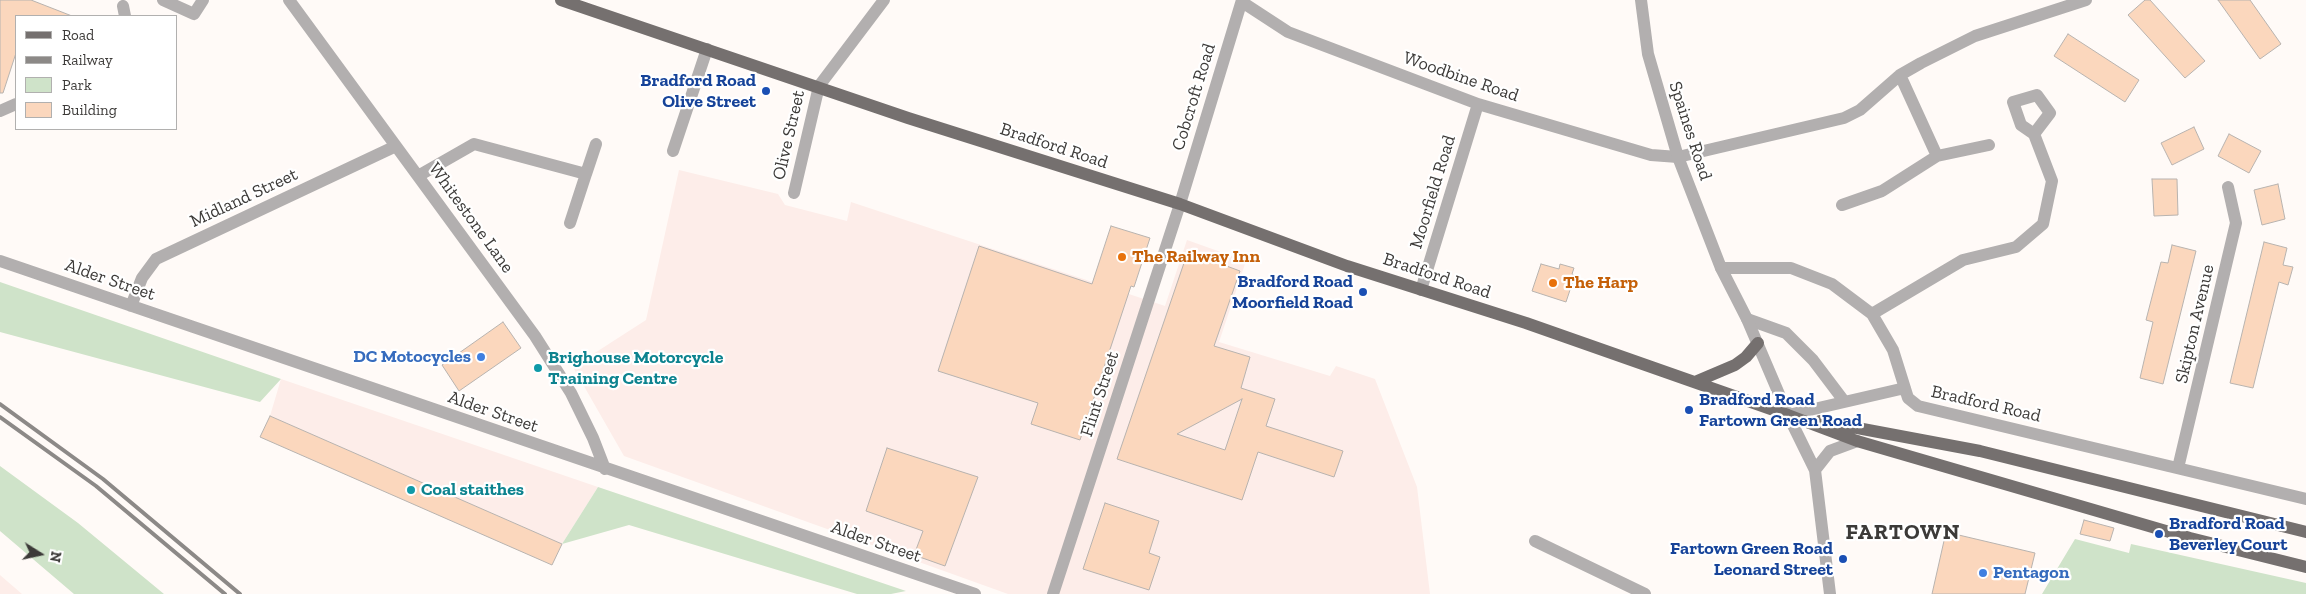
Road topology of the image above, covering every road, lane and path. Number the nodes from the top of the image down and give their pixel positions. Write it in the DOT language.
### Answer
graph roads {
  1 [pos="163,0"];
  2 [pos="203,0"];
  3 [pos="289,0"];
  4 [pos="561,0"];
  5 [pos="884,0"];
  6 [pos="1641,0"];
  7 [pos="2086,0"];
  8 [pos="1242,1"];
  9 [pos="707,49"];
  10 [pos="1900,75"];
  11 [pos="819,86"];
  12 [pos="15,104"];
  13 [pos="1478,104"];
  14 [pos="0,111"];
  15 [pos="2034,134"];
  16 [pos="596,144"];
  17 [pos="1989,145"];
  18 [pos="396,146"];
  19 [pos="673,151"];
  20 [pos="1937,156"];
  21 [pos="1678,157"];
  22 [pos="586,174"];
  23 [pos="418,176"];
  24 [pos="2228,187"];
  25 [pos="794,192"];
  26 [pos="1180,204"];
  27 [pos="1842,205"];
  28 [pos="570,223"];
  29 [pos="0,261"];
  30 [pos="1721,268"];
  31 [pos="1416,289"];
  32 [pos="131,306"];
  33 [pos="1872,314"];
  34 [pos="1747,319"];
  35 [pos="1758,343"];
  36 [pos="1696,382"];
  37 [pos="1905,388"];
  38 [pos="1844,401"];
  39 [pos="1788,415"];
  40 [pos="1857,441"];
  41 [pos="2178,468"];
  42 [pos="605,469"];
  43 [pos="1815,470"];
  44 [pos="2306,499"];
  45 [pos="2306,532"];
  46 [pos="1534,541"];
  47 [pos="2306,567"];
  48 [pos="975,594"];
  49 [pos="1053,594"];
  50 [pos="1645,594"];
  51 [pos="1830,594"];
  1 -- 2 [label="street"];
  3 -- 18 [label="street, Whitestone Lane"];
  4 -- 9 [label="main road, Bradford Road"];
  5 -- 11 [label="street"];
  6 -- 21 [label="street, Spaines Road"];
  7 -- 10 [label="street, Woodbine Road"];
  8 -- 13 [label="street, Woodbine Road"];
  8 -- 26 [label="street, Cobcroft Road"];
  9 -- 11 [label="main road, Bradford Road"];
  9 -- 19 [label="street"];
  10 -- 20 [label="street"];
  10 -- 21 [label="street, Woodbine Road"];
  11 -- 25 [label="street, Olive Street"];
  11 -- 26 [label="main road, Bradford Road"];
  12 -- 14 [label="street"];
  13 -- 21 [label="street, Woodbine Road"];
  13 -- 31 [label="street, Moorfield Road"];
  15 -- 33 [label="street"];
  16 -- 22 [label="street"];
  17 -- 20 [label="street"];
  18 -- 23 [label="street, Whitestone Lane"];
  18 -- 32 [label="street, Midland Street"];
  20 -- 27 [label="street"];
  21 -- 30 [label="street, Spaines Road"];
  22 -- 23 [label="street"];
  22 -- 28 [label="street"];
  23 -- 42 [label="street, Whitestone Lane"];
  24 -- 41 [label="street, Skipton Avenue"];
  26 -- 31 [label="main road, Bradford Road"];
  26 -- 49 [label="street, Flint Street"];
  29 -- 32 [label="street, Alder Street"];
  30 -- 33 [label="street"];
  30 -- 34 [label="street, Spaines Road"];
  31 -- 36 [label="main road, Bradford Road"];
  32 -- 42 [label="street, Alder Street"];
  33 -- 37 [label="street"];
  34 -- 35 [label="street, Spaines Road"];
  34 -- 38 [label="street"];
  35 -- 36 [label="main road"];
  35 -- 39 [label="street, Spaines Road"];
  36 -- 39 [label="main road, Bradford Road"];
  37 -- 38 [label="street"];
  37 -- 41 [label="street, Bradford Road"];
  38 -- 39 [label="street"];
  39 -- 40 [label="main road"];
  39 -- 43 [label="street, Spaines Road"];
  39 -- 45 [label="main road"];
  40 -- 43 [label="street"];
  40 -- 47 [label="main road"];
  41 -- 44 [label="street, Bradford Road"];
  42 -- 48 [label="street, Alder Street"];
  43 -- 51 [label="street, Spaines Road"];
  46 -- 50 [label="street"];
}
